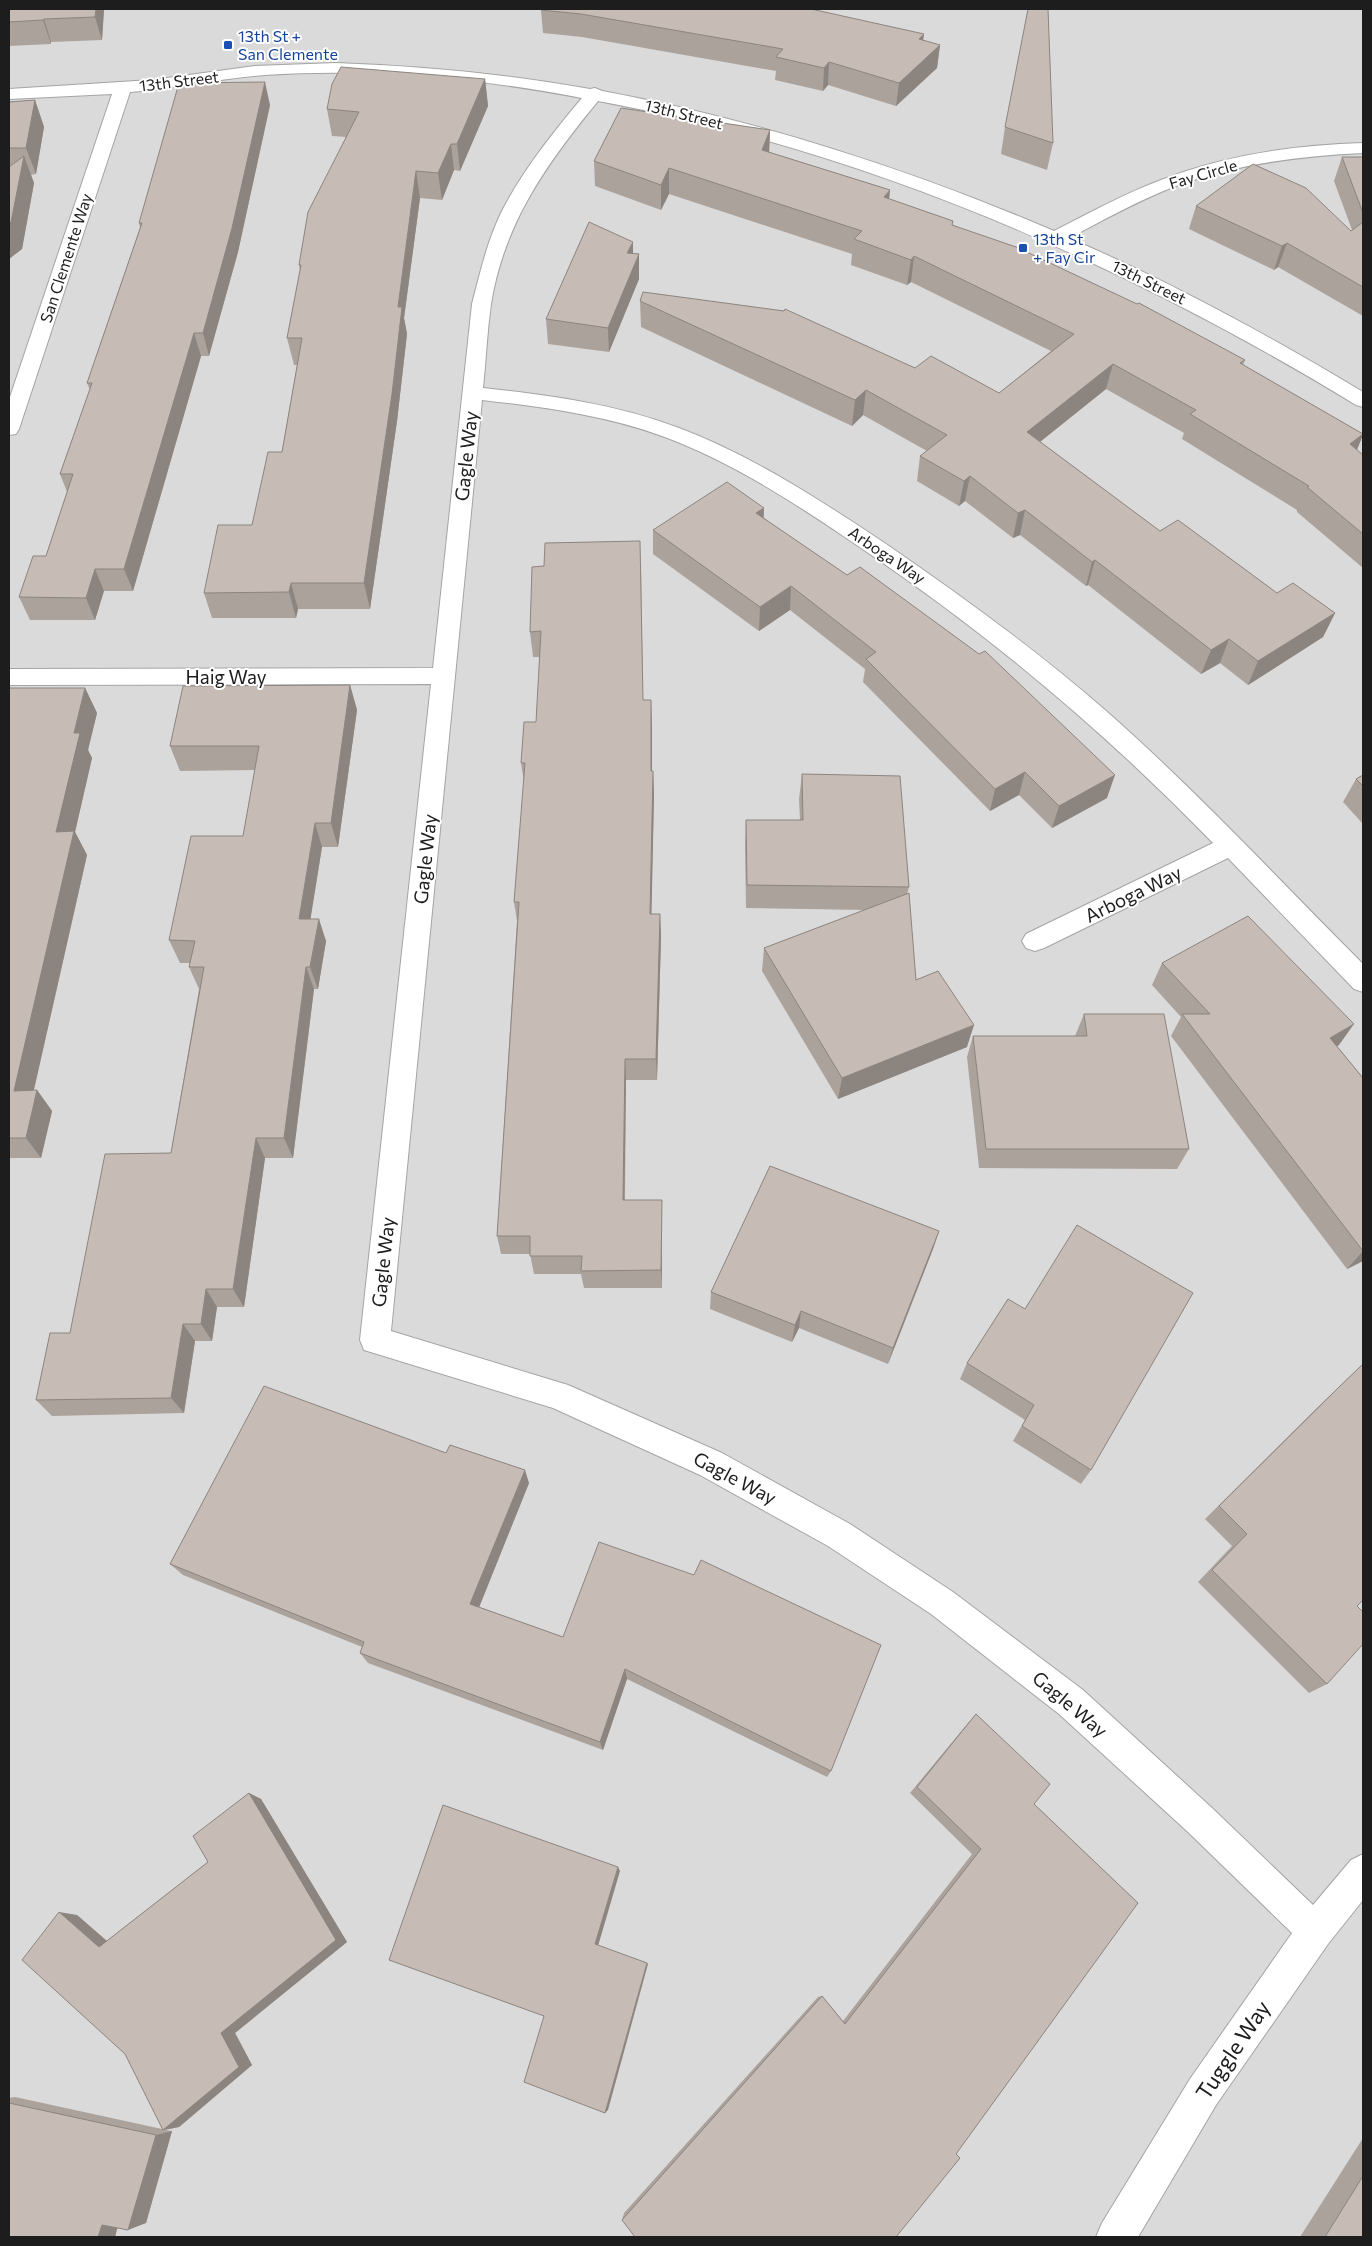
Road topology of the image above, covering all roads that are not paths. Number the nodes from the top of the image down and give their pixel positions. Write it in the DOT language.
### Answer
graph roads {
  1 [pos="123,87"];
  2 [pos="594,93"];
  3 [pos="9,94"];
  4 [pos="1363,148"];
  5 [pos="1055,238"];
  6 [pos="473,393"];
  7 [pos="14,398"];
  8 [pos="1363,401"];
  9 [pos="9,430"];
  10 [pos="444,676"];
  11 [pos="9,678"];
  12 [pos="1230,846"];
  13 [pos="1035,941"];
  14 [pos="1363,981"];
  15 [pos="1363,1872"];
  16 [pos="1315,1932"];
  17 [pos="1116,2237"];
  1 -- 2 [label="street, 13th Street"];
  1 -- 3 [label="street, 13th Street"];
  1 -- 7 [label="street, San Clemente Way"];
  2 -- 5 [label="street, 13th Street"];
  2 -- 6 [label="street, Gagle Way"];
  4 -- 5 [label="street, Fay Circle"];
  5 -- 8 [label="street, 13th Street"];
  6 -- 10 [label="street, Gagle Way"];
  6 -- 12 [label="street, Arboga Way"];
  7 -- 9 [label="street, San Clemente Way"];
  10 -- 11 [label="street, Haig Way"];
  10 -- 16 [label="street, Gagle Way"];
  12 -- 13 [label="street, Arboga Way"];
  12 -- 14 [label="street, Arboga Way"];
  15 -- 16 [label="street, Tuggle Way"];
  16 -- 17 [label="street, Tuggle Way"];
}
